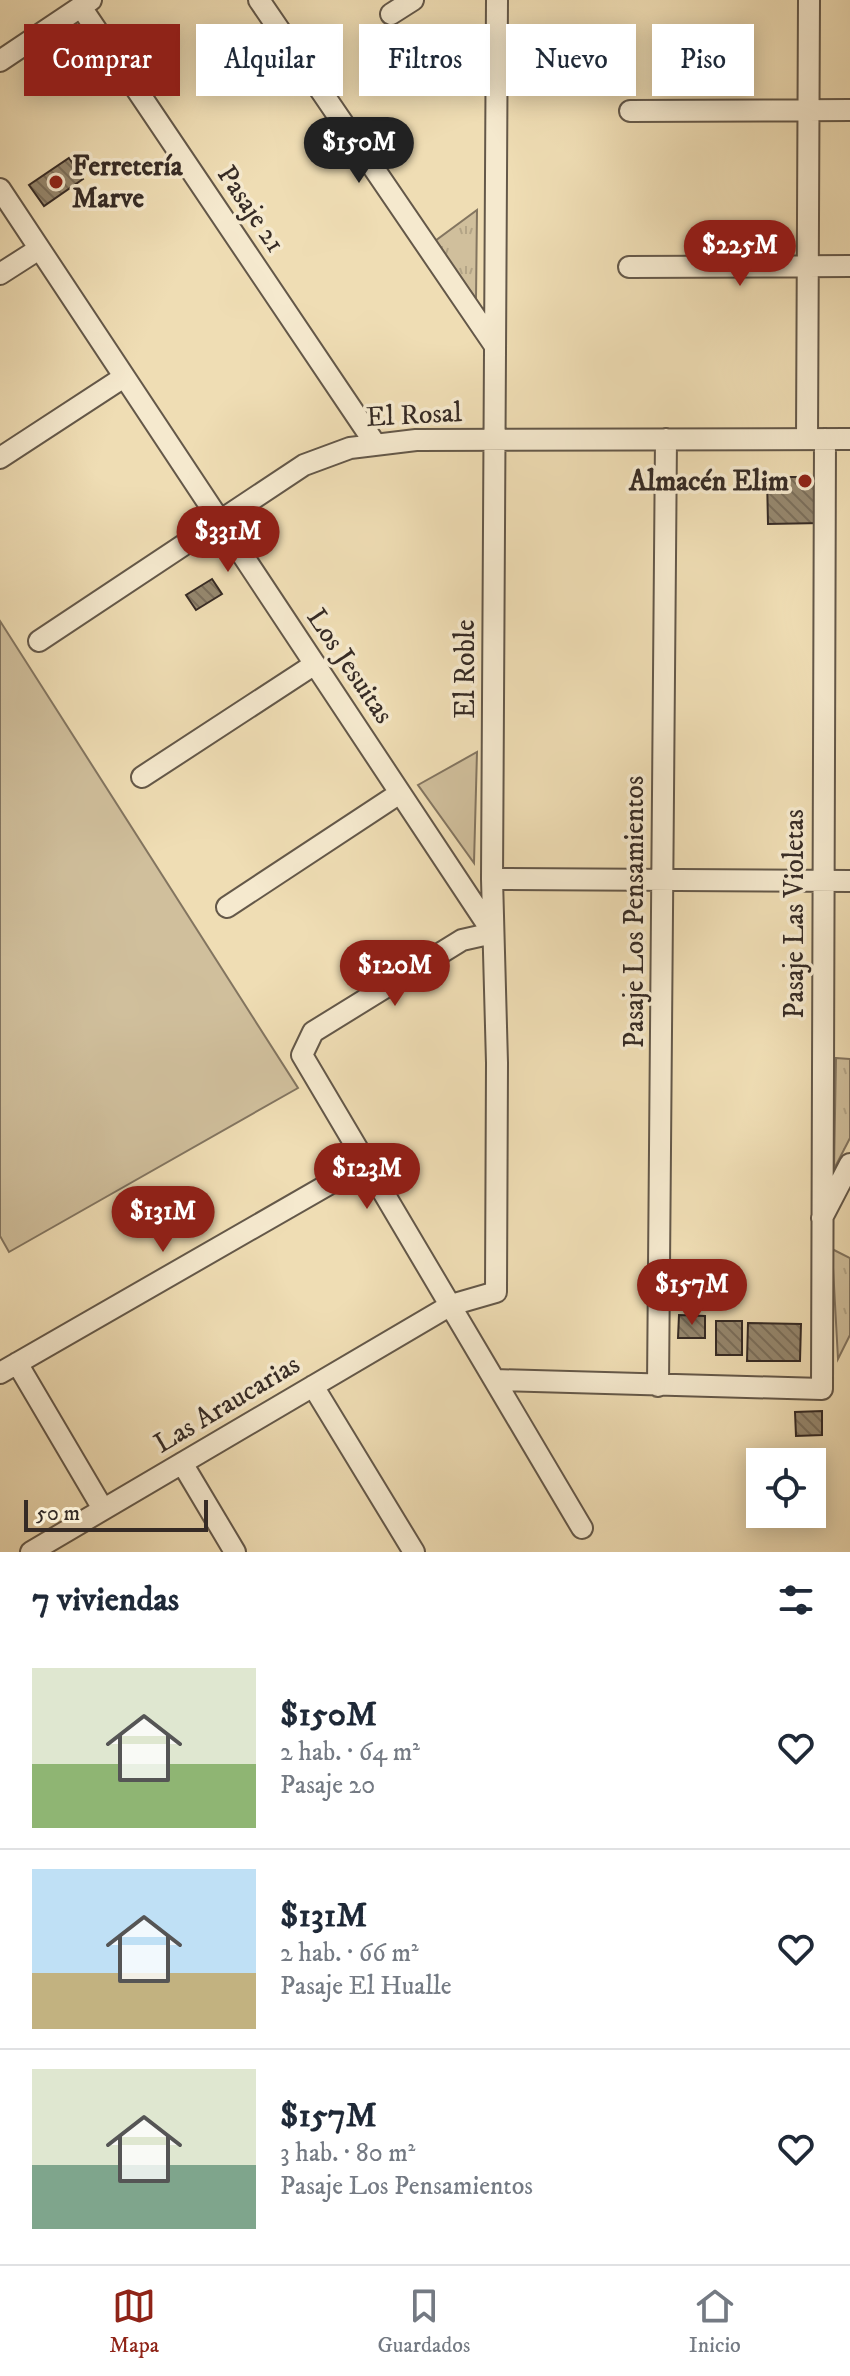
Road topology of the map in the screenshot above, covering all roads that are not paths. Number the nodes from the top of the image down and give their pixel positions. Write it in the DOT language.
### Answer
graph roads {
  1 [pos="259,0"];
  2 [pos="413,0"];
  3 [pos="497,0"];
  4 [pos="809,0"];
  5 [pos="86,3"];
  6 [pos="391,14"];
  7 [pos="0,61"];
  8 [pos="850,110"];
  9 [pos="630,111"];
  10 [pos="809,111"];
  11 [pos="0,189"];
  12 [pos="39,249"];
  13 [pos="808,266"];
  14 [pos="850,266"];
  15 [pos="629,267"];
  16 [pos="0,274"];
  17 [pos="495,346"];
  18 [pos="124,377"];
  19 [pos="495,439"];
  20 [pos="666,439"];
  21 [pos="816,439"];
  22 [pos="850,439"];
  23 [pos="374,442"];
  24 [pos="0,458"];
  25 [pos="219,519"];
  26 [pos="39,641"];
  27 [pos="315,664"];
  28 [pos="142,777"];
  29 [pos="400,793"];
  30 [pos="492,879"];
  31 [pos="662,880"];
  32 [pos="822,881"];
  33 [pos="850,881"];
  34 [pos="227,907"];
  35 [pos="493,933"];
  36 [pos="364,1164"];
  37 [pos="850,1164"];
  38 [pos="820,1222"];
  39 [pos="451,1305"];
  40 [pos="9,1368"];
  41 [pos="495,1380"];
  42 [pos="313,1386"];
  43 [pos="658,1386"];
  44 [pos="182,1463"];
  45 [pos="103,1509"];
  46 [pos="582,1528"];
  47 [pos="44,1549"];
  48 [pos="235,1552"];
  49 [pos="414,1552"];
  1 -- 17 [label="street"];
  2 -- 6 [label="street"];
  3 -- 17 [label="street, El Roble"];
  4 -- 10 [label="street, Pasaje Las Violetas"];
  5 -- 7 [label="street"];
  5 -- 23 [label="street, Pasaje 21"];
  8 -- 10 [label="street"];
  9 -- 10 [label="street"];
  10 -- 13 [label="street, Pasaje Las Violetas"];
  11 -- 12 [label="street, Los Jesuitas"];
  12 -- 16 [label="street"];
  12 -- 18 [label="street, Los Jesuitas"];
  13 -- 14 [label="street"];
  13 -- 15 [label="street"];
  13 -- 21 [label="street, Pasaje Las Violetas"];
  17 -- 19 [label="street, El Roble"];
  18 -- 24 [label="street"];
  18 -- 25 [label="street, Los Jesuitas"];
  19 -- 20 [label="street, El Rosal"];
  19 -- 23 [label="street, El Rosal"];
  19 -- 30 [label="street, El Roble"];
  20 -- 21 [label="street, El Rosal"];
  20 -- 31 [label="street, Pasaje Los Pensamientos"];
  21 -- 22 [label="street, El Rosal"];
  21 -- 32 [label="street, Pasaje Las Violetas"];
  23 -- 25 [label="street, El Rosal"];
  25 -- 26 [label="street, El Rosal"];
  25 -- 27 [label="street, Los Jesuitas"];
  27 -- 28 [label="street"];
  27 -- 29 [label="street, Los Jesuitas"];
  29 -- 34 [label="street"];
  29 -- 35 [label="street, Los Jesuitas"];
  30 -- 31 [label="street"];
  30 -- 35 [label="street, El Roble"];
  31 -- 32 [label="street"];
  31 -- 43 [label="street, Pasaje Los Pensamientos"];
  32 -- 33 [label="street"];
  32 -- 38 [label="street, Pasaje Las Violetas"];
  35 -- 36 [label="street"];
  35 -- 39 [label="street, El Roble"];
  36 -- 39 [label="street"];
  36 -- 40 [label="street"];
  37 -- 38 [label="street"];
  38 -- 43 [label="street, Pasaje Las Violetas"];
  39 -- 41 [label="street"];
  39 -- 42 [label="street, Las Araucarias"];
  40 -- 45 [label="street"];
  41 -- 43 [label="street"];
  41 -- 46 [label="street"];
  42 -- 44 [label="street, Las Araucarias"];
  42 -- 49 [label="street"];
  44 -- 45 [label="street, Las Araucarias"];
  44 -- 48 [label="street"];
  45 -- 47 [label="street, Las Araucarias"];
}
